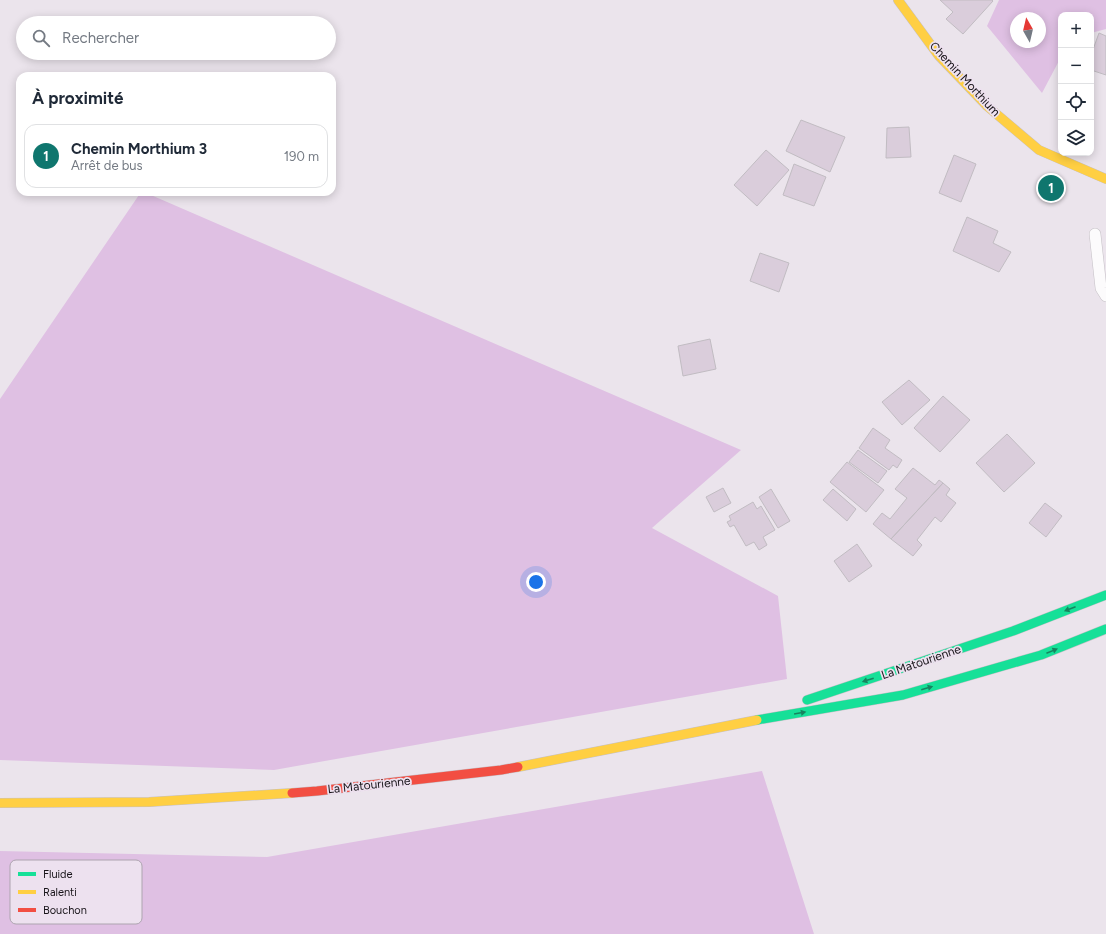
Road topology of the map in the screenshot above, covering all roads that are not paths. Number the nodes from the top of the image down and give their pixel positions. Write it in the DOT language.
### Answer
graph roads {
  1 [pos="898,0"];
  2 [pos="1106,179"];
  3 [pos="1095,234"];
  4 [pos="1106,296"];
  5 [pos="1106,595"];
  6 [pos="1106,629"];
  7 [pos="734,724"];
  8 [pos="0,803"];
  1 -- 2 [label="main road, Chemin Morthium"];
  3 -- 4 [label="lane"];
  5 -- 7 [label="main road, La Matourienne, one-way"];
  7 -- 6 [label="main road, La Matourienne, one-way"];
  7 -- 8 [label="main road, La Matourienne"];
}
